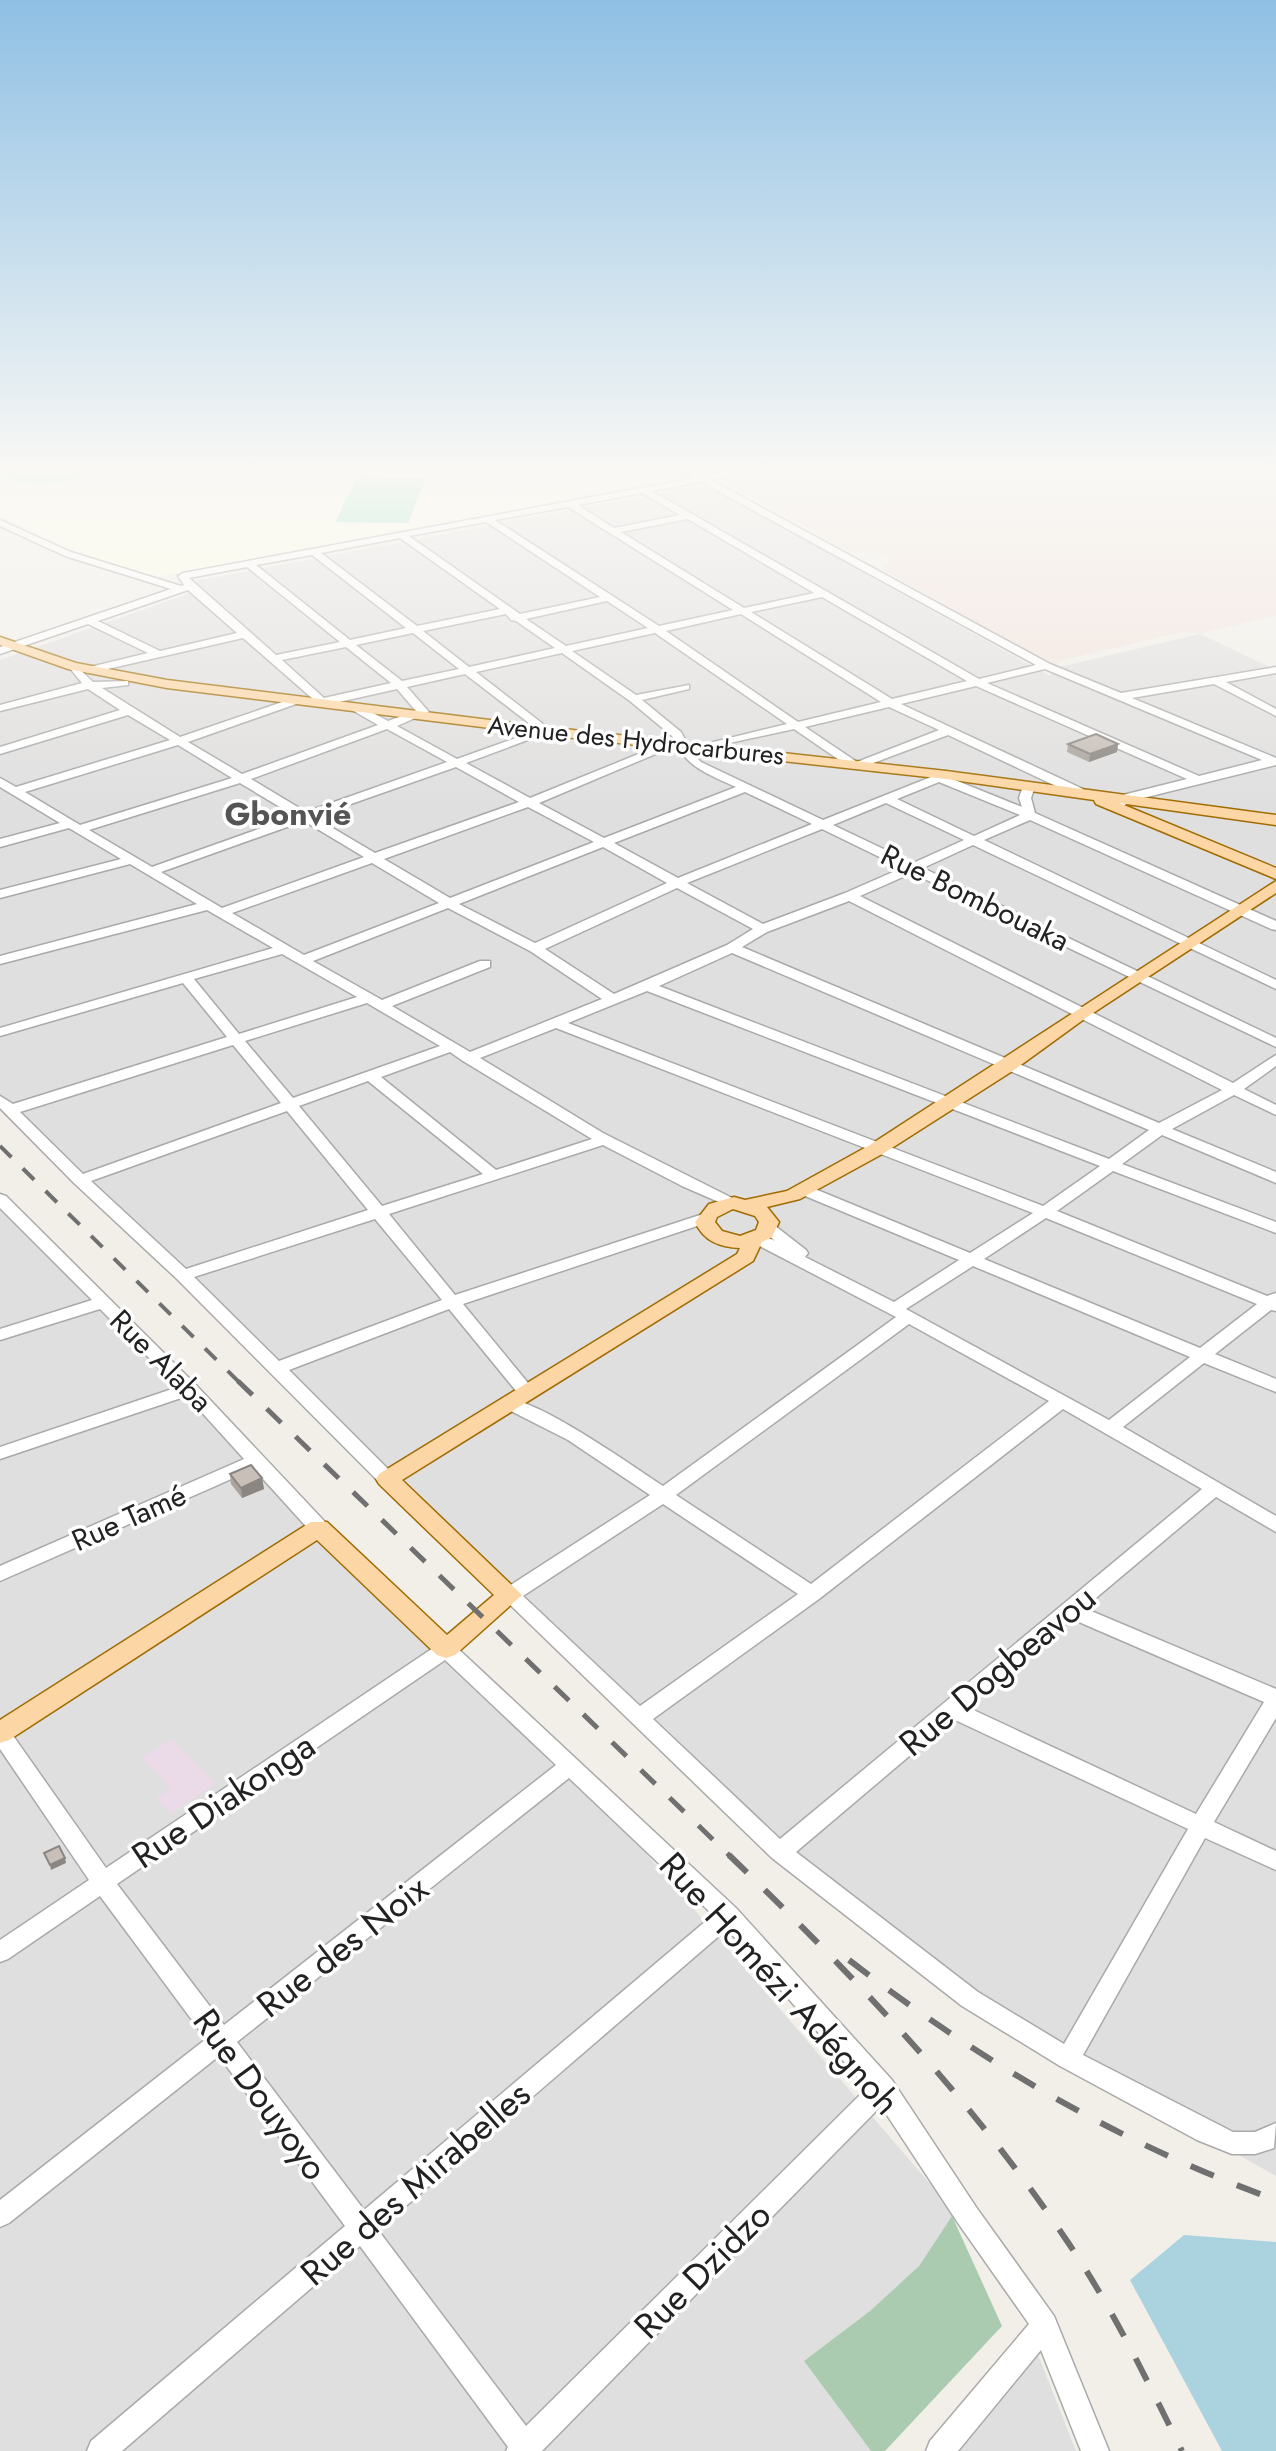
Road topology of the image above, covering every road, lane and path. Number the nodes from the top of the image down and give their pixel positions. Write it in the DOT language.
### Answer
graph roads {
  1 [pos="162,580"];
  2 [pos="184,580"];
  3 [pos="269,580"];
  4 [pos="351,580"];
  5 [pos="464,580"];
  6 [pos="581,580"];
  7 [pos="693,580"];
  8 [pos="804,580"];
  9 [pos="888,580"];
  10 [pos="186,587"];
  11 [pos="826,593"];
  12 [pos="608,598"];
  13 [pos="744,611"];
  14 [pos="510,614"];
  15 [pos="90,621"];
  16 [pos="415,630"];
  17 [pos="658,630"];
  18 [pos="245,634"];
  19 [pos="347,644"];
  20 [pos="4,646"];
  21 [pos="565,650"];
  22 [pos="158,654"];
  23 [pos="273,659"];
  24 [pos="1046,666"];
  25 [pos="1276,670"];
  26 [pos="470,671"];
  27 [pos="92,676"];
  28 [pos="144,680"];
  29 [pos="1215,680"];
  30 [pos="124,683"];
  31 [pos="978,683"];
  32 [pos="401,686"];
  33 [pos="685,687"];
  34 [pos="107,694"];
  35 [pos="1119,697"];
  36 [pos="634,699"];
  37 [pos="295,701"];
  38 [pos="325,703"];
  39 [pos="890,703"];
  40 [pos="0,708"];
  41 [pos="356,708"];
  42 [pos="129,711"];
  43 [pos="1276,713"];
  44 [pos="419,715"];
  45 [pos="797,725"];
  46 [pos="387,726"];
  47 [pos="546,731"];
  48 [pos="948,731"];
  49 [pos="180,741"];
  50 [pos="676,745"];
  51 [pos="701,748"];
  52 [pos="0,751"];
  53 [pos="1275,761"];
  54 [pos="458,763"];
  55 [pos="856,765"];
  56 [pos="943,776"];
  57 [pos="240,779"];
  58 [pos="1198,780"];
  59 [pos="1029,786"];
  60 [pos="5,787"];
  61 [pos="744,788"];
  62 [pos="1079,792"];
  63 [pos="887,799"];
  64 [pos="530,802"];
  65 [pos="1121,802"];
  66 [pos="1030,815"];
  67 [pos="308,817"];
  68 [pos="1276,820"];
  69 [pos="825,825"];
  70 [pos="75,826"];
  71 [pos="971,839"];
  72 [pos="604,842"];
  73 [pos="0,843"];
  74 [pos="375,856"];
  75 [pos="132,860"];
  76 [pos="913,868"];
  77 [pos="152,871"];
  78 [pos="1276,874"];
  79 [pos="679,882"];
  80 [pos="1276,886"];
  81 [pos="0,894"];
  82 [pos="850,896"];
  83 [pos="450,904"];
  84 [pos="209,905"];
  85 [pos="1239,911"];
  86 [pos="223,912"];
  87 [pos="1276,926"];
  88 [pos="762,929"];
  89 [pos="1186,944"];
  90 [pos="535,948"];
  91 [pos="732,948"];
  92 [pos="284,949"];
  93 [pos="0,960"];
  94 [pos="303,960"];
  95 [pos="485,964"];
  96 [pos="1139,977"];
  97 [pos="186,978"];
  98 [pos="1276,985"];
  99 [pos="647,986"];
  100 [pos="367,998"];
  101 [pos="613,1000"];
  102 [pos="382,1005"];
  103 [pos="1081,1013"];
  104 [pos="559,1024"];
  105 [pos="0,1032"];
  106 [pos="235,1038"];
  107 [pos="1276,1043"];
  108 [pos="450,1047"];
  109 [pos="468,1058"];
  110 [pos="1276,1059"];
  111 [pos="1008,1066"];
  112 [pos="371,1076"];
  113 [pos="1233,1090"];
  114 [pos="291,1103"];
  115 [pos="947,1104"];
  116 [pos="5,1105"];
  117 [pos="1276,1111"];
  118 [pos="1162,1128"];
  119 [pos="604,1140"];
  120 [pos="877,1149"];
  121 [pos="1111,1166"];
  122 [pos="491,1173"];
  123 [pos="1276,1178"];
  124 [pos="80,1180"];
  125 [pos="700,1190"];
  126 [pos="798,1193"];
  127 [pos="741,1204"];
  128 [pos="4,1208"];
  129 [pos="378,1210"];
  130 [pos="1045,1212"];
  131 [pos="710,1225"];
  132 [pos="1276,1228"];
  133 [pos="761,1231"];
  134 [pos="972,1259"];
  135 [pos="724,1271"];
  136 [pos="183,1275"];
  137 [pos="454,1301"];
  138 [pos="103,1302"];
  139 [pos="1273,1302"];
  140 [pos="900,1313"];
  141 [pos="0,1335"];
  142 [pos="1204,1354"];
  143 [pos="276,1369"];
  144 [pos="1276,1386"];
  145 [pos="190,1389"];
  146 [pos="519,1398"];
  147 [pos="1061,1401"];
  148 [pos="1109,1429"];
  149 [pos="0,1453"];
  150 [pos="257,1460"];
  151 [pos="387,1479"];
  152 [pos="1215,1488"];
  153 [pos="664,1495"];
  154 [pos="1276,1525"];
  155 [pos="319,1528"];
  156 [pos="0,1574"];
  157 [pos="812,1594"];
  158 [pos="510,1595"];
  159 [pos="1070,1610"];
  160 [pos="446,1649"];
  161 [pos="1276,1699"];
  162 [pos="950,1708"];
  163 [pos="639,1718"];
  164 [pos="0,1733"];
  165 [pos="571,1765"];
  166 [pos="1200,1827"];
  167 [pos="780,1852"];
  168 [pos="1276,1861"];
  169 [pos="103,1882"];
  170 [pos="728,1915"];
  171 [pos="0,1952"];
  172 [pos="222,2040"];
  173 [pos="1068,2059"];
  174 [pos="883,2088"];
  175 [pos="1276,2134"];
  176 [pos="0,2215"];
  177 [pos="360,2229"];
  178 [pos="1045,2325"];
  179 [pos="524,2449"];
  180 [pos="101,2451"];
  181 [pos="940,2451"];
  182 [pos="1095,2451"];
  1 -- 10 [label="street"];
  2 -- 10 [label="street"];
  3 -- 19 [label="street"];
  4 -- 16 [label="street"];
  5 -- 14 [label="street, Rue Bombouaka"];
  6 -- 12 [label="street"];
  7 -- 13 [label="street"];
  8 -- 11 [label="street"];
  9 -- 24 [label="street"];
  10 -- 15 [label="street"];
  10 -- 18 [label="street"];
  11 -- 13 [label="street"];
  11 -- 31 [label="street"];
  12 -- 14 [label="street"];
  12 -- 17 [label="street"];
  13 -- 17 [label="street"];
  13 -- 39 [label="street"];
  14 -- 16 [label="street"];
  14 -- 21 [label="street, Rue Bombouaka"];
  15 -- 20 [label="street"];
  15 -- 22 [label="street"];
  16 -- 19 [label="street"];
  16 -- 26 [label="street"];
  17 -- 21 [label="street"];
  17 -- 45 [label="street"];
  18 -- 22 [label="street"];
  18 -- 23 [label="street"];
  19 -- 23 [label="street"];
  19 -- 32 [label="street"];
  20 -- 27 [label="main road, Avenue des Hydrocarbures"];
  21 -- 26 [label="street"];
  21 -- 36 [label="street, Rue Bombouaka"];
  22 -- 27 [label="street"];
  23 -- 38 [label="street"];
  24 -- 31 [label="street"];
  24 -- 35 [label="street"];
  25 -- 29 [label="street"];
  26 -- 32 [label="street"];
  26 -- 47 [label="street"];
  27 -- 28 [label="main road, Avenue des Hydrocarbures"];
  27 -- 30 [label="street"];
  27 -- 34 [label="street"];
  27 -- 40 [label="street"];
  28 -- 30 [label="street"];
  28 -- 37 [label="main road, Avenue des Hydrocarbures"];
  29 -- 35 [label="street"];
  29 -- 43 [label="street"];
  30 -- 34 [label="street"];
  31 -- 39 [label="street"];
  31 -- 58 [label="street"];
  32 -- 38 [label="street"];
  32 -- 44 [label="street"];
  33 -- 36 [label="street"];
  34 -- 42 [label="street"];
  35 -- 53 [label="street"];
  36 -- 50 [label="street, Rue Bombouaka"];
  37 -- 38 [label="main road, Avenue des Hydrocarbures"];
  37 -- 49 [label="street"];
  38 -- 41 [label="main road, Avenue des Hydrocarbures"];
  39 -- 45 [label="street"];
  39 -- 48 [label="street"];
  41 -- 44 [label="main road, Avenue des Hydrocarbures"];
  41 -- 46 [label="street"];
  42 -- 49 [label="street"];
  42 -- 52 [label="street"];
  44 -- 46 [label="street"];
  44 -- 47 [label="main road, Avenue des Hydrocarbures"];
  45 -- 51 [label="street"];
  45 -- 55 [label="street"];
  46 -- 54 [label="street"];
  46 -- 57 [label="street"];
  47 -- 50 [label="main road, Avenue des Hydrocarbures"];
  47 -- 54 [label="street"];
  48 -- 55 [label="street"];
  48 -- 62 [label="street"];
  49 -- 57 [label="street"];
  49 -- 60 [label="street"];
  50 -- 51 [label="main road, Avenue des Hydrocarbures"];
  50 -- 61 [label="street, Rue Bombouaka"];
  50 -- 64 [label="street"];
  51 -- 55 [label="main road, Avenue des Hydrocarbures"];
  53 -- 58 [label="street"];
  54 -- 64 [label="street"];
  54 -- 67 [label="street"];
  55 -- 56 [label="main road, Avenue des Hydrocarbures"];
  56 -- 59 [label="main road, Avenue des Hydrocarbures"];
  56 -- 63 [label="street"];
  56 -- 66 [label="street"];
  57 -- 67 [label="street"];
  57 -- 70 [label="street"];
  58 -- 65 [label="street"];
  59 -- 62 [label="main road, Avenue des Hydrocarbures"];
  59 -- 66 [label="street"];
  60 -- 70 [label="street"];
  61 -- 69 [label="street, Rue Bombouaka"];
  61 -- 72 [label="street"];
  62 -- 65 [label="main road, Avenue des Hydrocarbures"];
  63 -- 69 [label="street"];
  63 -- 71 [label="street"];
  64 -- 72 [label="street"];
  64 -- 74 [label="street"];
  65 -- 68 [label="main road"];
  65 -- 78 [label="main road"];
  66 -- 71 [label="street"];
  66 -- 85 [label="street"];
  67 -- 74 [label="street"];
  67 -- 77 [label="street"];
  69 -- 76 [label="street, Rue Bombouaka"];
  69 -- 79 [label="street"];
  70 -- 73 [label="street"];
  70 -- 75 [label="street"];
  71 -- 76 [label="street"];
  71 -- 89 [label="street"];
  72 -- 79 [label="street"];
  72 -- 83 [label="street"];
  74 -- 83 [label="street"];
  74 -- 86 [label="street"];
  75 -- 77 [label="street"];
  75 -- 81 [label="street"];
  76 -- 82 [label="street"];
  76 -- 96 [label="street, Rue Bombouaka"];
  77 -- 84 [label="street"];
  79 -- 88 [label="street"];
  79 -- 90 [label="street"];
  80 -- 85 [label="main road"];
  82 -- 88 [label="street"];
  82 -- 103 [label="street"];
  83 -- 90 [label="street"];
  83 -- 94 [label="street"];
  84 -- 86 [label="street"];
  84 -- 93 [label="street"];
  85 -- 87 [label="street"];
  85 -- 89 [label="main road"];
  86 -- 92 [label="street"];
  88 -- 91 [label="street"];
  89 -- 96 [label="main road"];
  89 -- 98 [label="street"];
  90 -- 101 [label="street"];
  91 -- 99 [label="street"];
  91 -- 111 [label="street"];
  92 -- 94 [label="street"];
  92 -- 97 [label="street"];
  94 -- 100 [label="street"];
  95 -- 102 [label="street"];
  96 -- 103 [label="main road"];
  96 -- 107 [label="street, Rue Bombouaka"];
  97 -- 105 [label="street"];
  97 -- 106 [label="street"];
  99 -- 101 [label="street"];
  99 -- 115 [label="street"];
  100 -- 102 [label="street"];
  100 -- 106 [label="street"];
  101 -- 104 [label="street"];
  102 -- 108 [label="street"];
  103 -- 111 [label="main road"];
  103 -- 113 [label="street"];
  104 -- 109 [label="street"];
  104 -- 120 [label="street"];
  106 -- 114 [label="street"];
  106 -- 116 [label="street"];
  108 -- 109 [label="street"];
  108 -- 112 [label="street"];
  109 -- 119 [label="street"];
  110 -- 113 [label="street"];
  111 -- 115 [label="main road"];
  111 -- 118 [label="street"];
  112 -- 114 [label="street"];
  112 -- 122 [label="street"];
  113 -- 117 [label="street"];
  113 -- 118 [label="street"];
  114 -- 124 [label="street"];
  114 -- 129 [label="street"];
  115 -- 120 [label="main road"];
  115 -- 121 [label="street"];
  116 -- 124 [label="street"];
  118 -- 121 [label="street"];
  118 -- 123 [label="street"];
  119 -- 122 [label="street"];
  119 -- 125 [label="street"];
  120 -- 126 [label="main road"];
  120 -- 130 [label="street"];
  121 -- 130 [label="street"];
  121 -- 132 [label="street"];
  122 -- 129 [label="street"];
  124 -- 136 [label="street"];
  125 -- 127 [label="street"];
  125 -- 131 [label="street"];
  126 -- 127 [label="main road"];
  126 -- 133 [label="main road"];
  126 -- 134 [label="street"];
  127 -- 131 [label="main road"];
  127 -- 133 [label="main road"];
  128 -- 138 [label="street, Rue Alaba"];
  129 -- 136 [label="street"];
  129 -- 137 [label="street"];
  130 -- 134 [label="street"];
  130 -- 139 [label="street"];
  131 -- 133 [label="main road"];
  131 -- 135 [label="main road"];
  131 -- 137 [label="street"];
  133 -- 135 [label="main road"];
  133 -- 140 [label="street"];
  134 -- 140 [label="street"];
  134 -- 142 [label="street"];
  135 -- 146 [label="main road"];
  136 -- 143 [label="street"];
  137 -- 143 [label="street"];
  137 -- 146 [label="street"];
  138 -- 141 [label="street"];
  138 -- 145 [label="street, Rue Alaba"];
  139 -- 142 [label="street"];
  140 -- 147 [label="street"];
  140 -- 153 [label="street"];
  142 -- 144 [label="street"];
  142 -- 148 [label="street"];
  143 -- 151 [label="street"];
  145 -- 149 [label="street"];
  145 -- 150 [label="street, Rue Alaba"];
  146 -- 151 [label="main road"];
  146 -- 153 [label="street"];
  147 -- 148 [label="street"];
  147 -- 157 [label="street"];
  148 -- 152 [label="street"];
  150 -- 155 [label="street, Rue Alaba"];
  150 -- 156 [label="street, Rue Tamé"];
  151 -- 158 [label="main road"];
  152 -- 154 [label="street"];
  152 -- 159 [label="street, Rue Dogbeavou"];
  153 -- 157 [label="street"];
  153 -- 158 [label="street"];
  155 -- 160 [label="main road"];
  155 -- 164 [label="main road"];
  157 -- 163 [label="street"];
  158 -- 160 [label="main road"];
  158 -- 163 [label="street"];
  159 -- 161 [label="street"];
  159 -- 162 [label="street, Rue Dogbeavou"];
  160 -- 165 [label="street, Rue Homézi Adégnoh"];
  160 -- 169 [label="street, Rue Diakonga"];
  161 -- 166 [label="street"];
  162 -- 166 [label="street"];
  162 -- 167 [label="street, Rue Dogbeavou"];
  163 -- 167 [label="street"];
  164 -- 169 [label="street, Rue Douyoyo"];
  165 -- 170 [label="street, Rue Homézi Adégnoh"];
  165 -- 172 [label="street, Rue des Noix"];
  166 -- 168 [label="street"];
  166 -- 173 [label="street"];
  167 -- 173 [label="street"];
  169 -- 171 [label="street, Rue Diakonga"];
  169 -- 172 [label="street, Rue Douyoyo"];
  170 -- 174 [label="street, Rue Homézi Adégnoh"];
  170 -- 177 [label="street, Rue des Mirabelles"];
  172 -- 176 [label="street, Rue des Noix"];
  172 -- 177 [label="street, Rue Douyoyo"];
  173 -- 175 [label="street"];
  174 -- 178 [label="street, Rue Homézi Adégnoh"];
  174 -- 179 [label="street, Rue Dzidzo"];
  177 -- 179 [label="street, Rue Douyoyo"];
  177 -- 180 [label="street, Rue des Mirabelles"];
  178 -- 181 [label="street"];
  178 -- 182 [label="street, Rue Homézi Adégnoh"];
}
